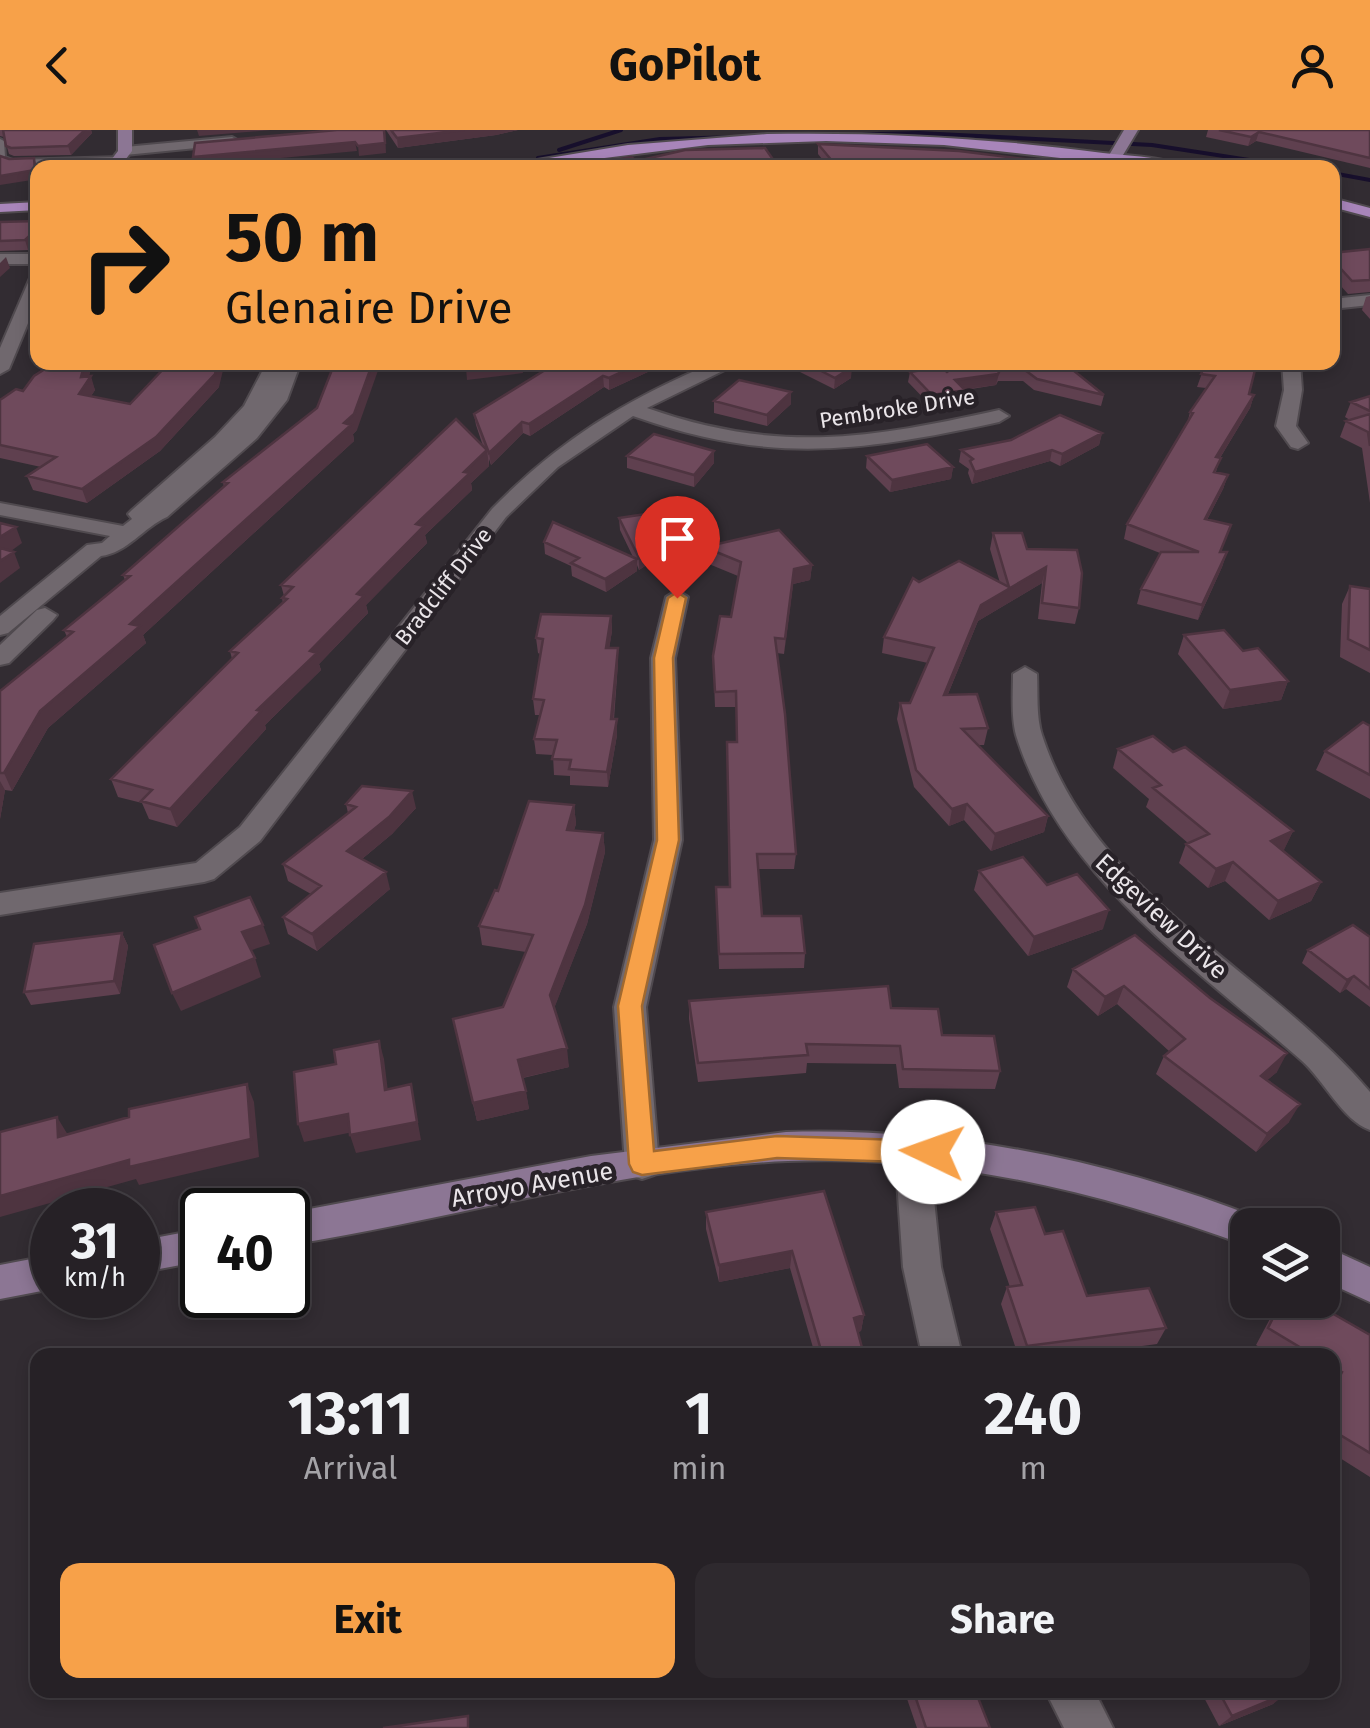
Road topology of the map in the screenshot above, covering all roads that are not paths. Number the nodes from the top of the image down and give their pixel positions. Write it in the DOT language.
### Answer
graph roads {
  1 [pos="125,130"];
  2 [pos="1132,130"];
  3 [pos="258,139"];
  4 [pos="1,141"];
  5 [pos="1115,157"];
  6 [pos="119,159"];
  7 [pos="83,160"];
  8 [pos="553,160"];
  9 [pos="1132,160"];
  10 [pos="30,161"];
  11 [pos="1340,204"];
  12 [pos="30,206"];
  13 [pos="0,208"];
  14 [pos="1370,213"];
  15 [pos="30,258"];
  16 [pos="0,259"];
  17 [pos="30,297"];
  18 [pos="1370,300"];
  19 [pos="1340,303"];
  20 [pos="0,370"];
  21 [pos="272,370"];
  22 [pos="289,370"];
  23 [pos="713,370"];
  24 [pos="1292,370"];
  25 [pos="629,408"];
  26 [pos="999,416"];
  27 [pos="1298,443"];
  28 [pos="0,510"];
  29 [pos="147,516"];
  30 [pos="127,533"];
  31 [pos="108,549"];
  32 [pos="677,598"];
  33 [pos="0,628"];
  34 [pos="0,658"];
  35 [pos="1025,674"];
  36 [pos="0,904"];
  37 [pos="1370,1116"];
  38 [pos="912,1151"];
  39 [pos="642,1164"];
  40 [pos="1230,1223"];
  41 [pos="310,1225"];
  42 [pos="1340,1271"];
  43 [pos="30,1276"];
  44 [pos="0,1282"];
  45 [pos="1370,1285"];
  46 [pos="940,1348"];
  47 [pos="1073,1698"];
  48 [pos="1090,1728"];
  1 -- 6 [label="street"];
  2 -- 5 [label="street"];
  3 -- 6 [label="street"];
  4 -- 10 [label="lane"];
  5 -- 8 [label="main road"];
  5 -- 9 [label="main road"];
  6 -- 7 [label="lane"];
  11 -- 14 [label="main road"];
  12 -- 13 [label="main road"];
  15 -- 16 [label="street"];
  17 -- 20 [label="street"];
  18 -- 19 [label="street"];
  21 -- 29 [label="street"];
  22 -- 29 [label="street"];
  23 -- 25 [label="street, Bradcliff Drive"];
  24 -- 27 [label="street"];
  25 -- 26 [label="street, Pembroke Drive"];
  25 -- 36 [label="street, Bradcliff Drive"];
  28 -- 30 [label="street"];
  29 -- 30 [label="street"];
  30 -- 31 [label="street"];
  31 -- 33 [label="street"];
  31 -- 34 [label="street"];
  32 -- 39 [label="street"];
  35 -- 37 [label="street, Edgeview Drive"];
  38 -- 39 [label="street, Arroyo Avenue"];
  38 -- 40 [label="street, Arroyo Avenue"];
  38 -- 46 [label="street"];
  39 -- 41 [label="street, Arroyo Avenue"];
  42 -- 45 [label="street"];
  43 -- 44 [label="street"];
  47 -- 48 [label="street"];
}
